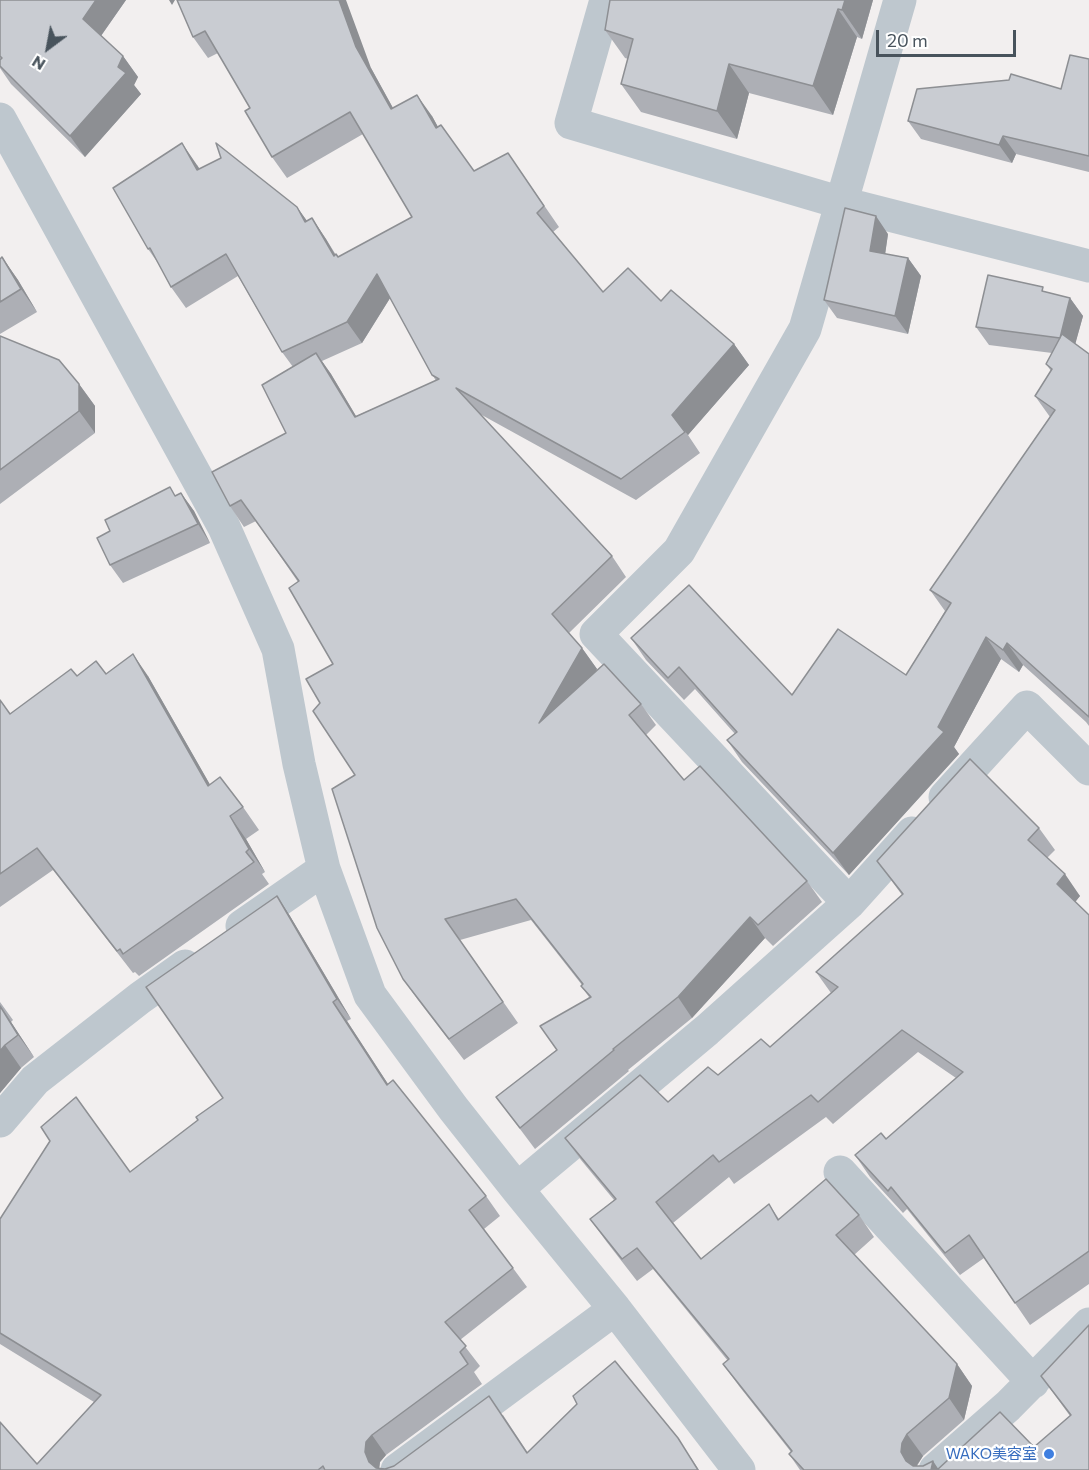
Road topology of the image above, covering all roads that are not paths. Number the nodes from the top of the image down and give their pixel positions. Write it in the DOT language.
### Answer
graph roads {
  1 [pos="606,0"];
  2 [pos="900,0"];
  3 [pos="0,118"];
  4 [pos="842,203"];
  5 [pos="1089,266"];
  6 [pos="1089,769"];
  7 [pos="324,869"];
  8 [pos="849,903"];
  9 [pos="0,1121"];
  10 [pos="840,1172"];
  11 [pos="517,1189"];
  12 [pos="615,1309"];
  13 [pos="1089,1324"];
  14 [pos="1034,1382"];
  15 [pos="397,1470"];
  16 [pos="739,1470"];
  17 [pos="934,1470"];
  1 -- 4 [label="street"];
  2 -- 4 [label="street"];
  3 -- 7 [label="street"];
  4 -- 5 [label="street"];
  4 -- 8 [label="street"];
  6 -- 8 [label="street"];
  7 -- 9 [label="street"];
  7 -- 11 [label="street"];
  8 -- 11 [label="street"];
  10 -- 14 [label="street"];
  11 -- 12 [label="street"];
  12 -- 15 [label="street"];
  12 -- 16 [label="street"];
  13 -- 14 [label="street"];
  14 -- 17 [label="street"];
}
